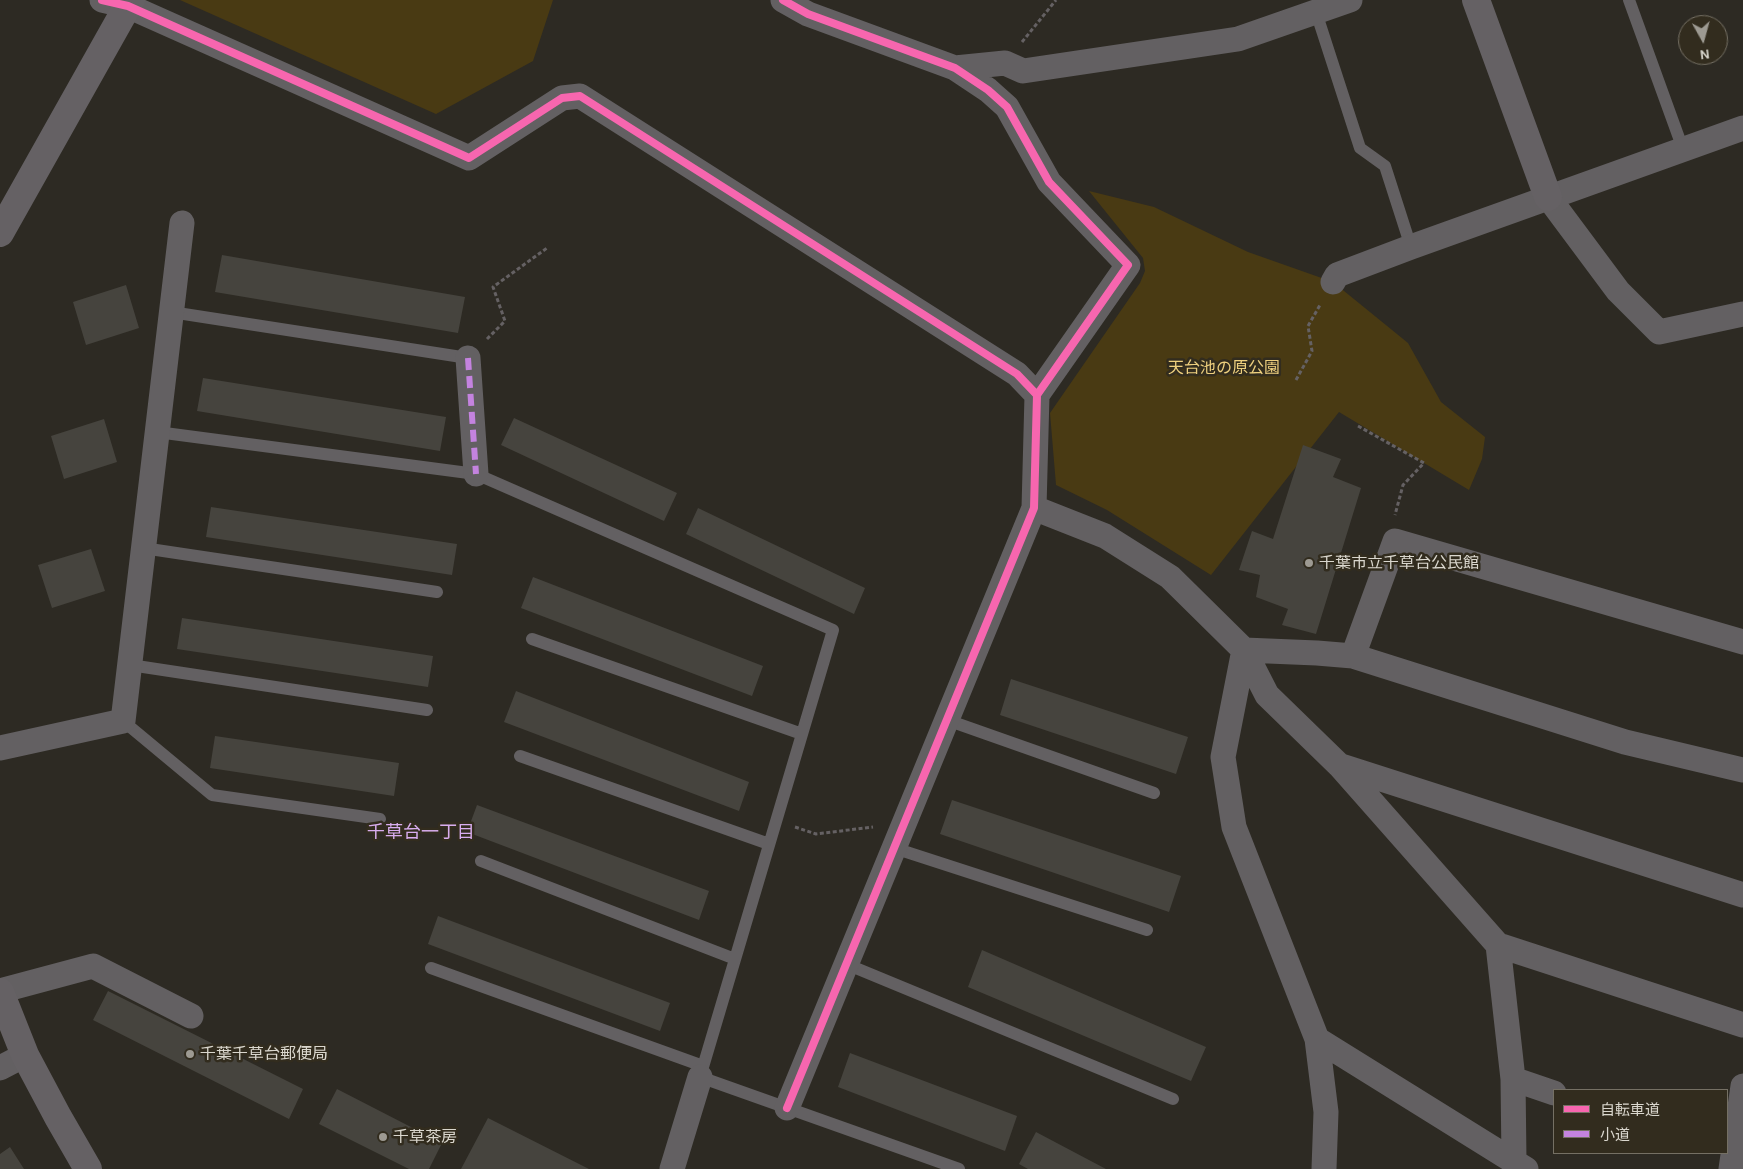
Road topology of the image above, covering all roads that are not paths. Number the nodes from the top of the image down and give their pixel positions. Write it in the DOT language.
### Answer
graph roads {
  1 [pos="783,0"];
  2 [pos="1350,0"];
  3 [pos="1476,0"];
  4 [pos="1629,0"];
  5 [pos="120,2"];
  6 [pos="1316,12"];
  7 [pos="955,68"];
  8 [pos="1743,128"];
  9 [pos="1683,149"];
  10 [pos="1548,197"];
  11 [pos="182,223"];
  12 [pos="0,233"];
  13 [pos="1411,247"];
  14 [pos="1333,282"];
  15 [pos="171,312"];
  16 [pos="1743,314"];
  17 [pos="468,358"];
  18 [pos="1037,395"];
  19 [pos="157,432"];
  20 [pos="476,474"];
  21 [pos="1034,508"];
  22 [pos="144,548"];
  23 [pos="437,592"];
  24 [pos="532,639"];
  25 [pos="1743,642"];
  26 [pos="1244,650"];
  27 [pos="1353,656"];
  28 [pos="130,666"];
  29 [pos="427,710"];
  30 [pos="123,720"];
  31 [pos="947,720"];
  32 [pos="802,734"];
  33 [pos="0,748"];
  34 [pos="520,756"];
  35 [pos="1340,766"];
  36 [pos="1743,770"];
  37 [pos="1154,793"];
  38 [pos="380,820"];
  39 [pos="769,844"];
  40 [pos="894,848"];
  41 [pos="481,861"];
  42 [pos="1743,896"];
  43 [pos="1146,930"];
  44 [pos="1498,945"];
  45 [pos="735,959"];
  46 [pos="846,964"];
  47 [pos="431,968"];
  48 [pos="0,991"];
  49 [pos="191,1016"];
  50 [pos="1743,1025"];
  51 [pos="1318,1038"];
  52 [pos="26,1056"];
  53 [pos="0,1068"];
  54 [pos="702,1071"];
  55 [pos="1513,1079"];
  56 [pos="1743,1086"];
  57 [pos="1553,1093"];
  58 [pos="1173,1099"];
  59 [pos="787,1108"];
  60 [pos="1734,1157"];
  61 [pos="1520,1165"];
  62 [pos="87,1169"];
  63 [pos="672,1169"];
  64 [pos="959,1169"];
  65 [pos="1324,1169"];
  1 -- 7 [label="street"];
  2 -- 6 [label="street"];
  3 -- 10 [label="street"];
  4 -- 9 [label="lane"];
  5 -- 12 [label="street"];
  5 -- 18 [label="street"];
  6 -- 7 [label="street"];
  6 -- 13 [label="lane"];
  7 -- 18 [label="street"];
  8 -- 9 [label="street"];
  9 -- 10 [label="street"];
  10 -- 13 [label="street"];
  10 -- 16 [label="street"];
  11 -- 15 [label="street"];
  13 -- 14 [label="street"];
  15 -- 17 [label="lane"];
  15 -- 19 [label="street"];
  17 -- 20 [label="street"];
  18 -- 21 [label="street"];
  19 -- 20 [label="lane"];
  19 -- 22 [label="street"];
  20 -- 32 [label="lane"];
  21 -- 26 [label="street"];
  21 -- 31 [label="street"];
  22 -- 23 [label="lane"];
  22 -- 28 [label="street"];
  24 -- 32 [label="lane"];
  25 -- 27 [label="street"];
  26 -- 27 [label="street"];
  26 -- 35 [label="street"];
  26 -- 51 [label="street"];
  27 -- 36 [label="street"];
  28 -- 29 [label="lane"];
  28 -- 30 [label="street"];
  30 -- 33 [label="street"];
  30 -- 38 [label="lane"];
  31 -- 37 [label="lane"];
  31 -- 40 [label="street"];
  32 -- 39 [label="lane"];
  34 -- 39 [label="lane"];
  35 -- 42 [label="street"];
  35 -- 44 [label="street"];
  39 -- 45 [label="lane"];
  40 -- 43 [label="lane"];
  40 -- 46 [label="street"];
  41 -- 45 [label="lane"];
  44 -- 50 [label="street"];
  44 -- 55 [label="street"];
  45 -- 54 [label="lane"];
  46 -- 58 [label="lane"];
  46 -- 59 [label="street"];
  47 -- 54 [label="lane"];
  48 -- 49 [label="street"];
  48 -- 52 [label="street"];
  51 -- 61 [label="street"];
  51 -- 65 [label="street"];
  52 -- 53 [label="street"];
  52 -- 62 [label="street"];
  54 -- 59 [label="lane"];
  54 -- 63 [label="street"];
  55 -- 57 [label="street"];
  55 -- 61 [label="street"];
  56 -- 60 [label="street"];
  59 -- 64 [label="lane"];
}
